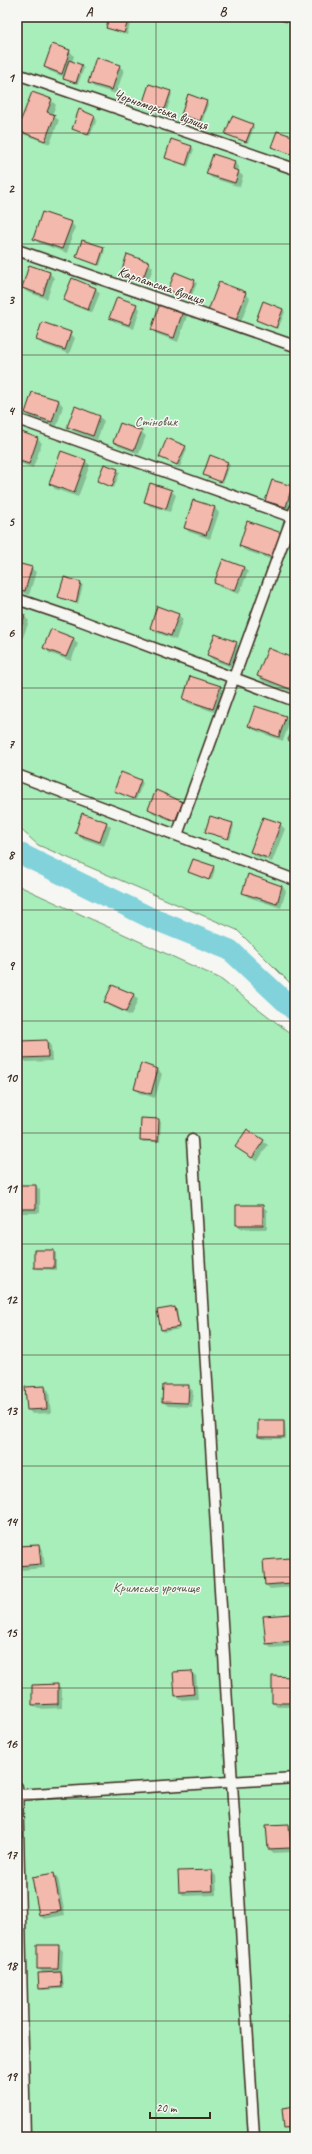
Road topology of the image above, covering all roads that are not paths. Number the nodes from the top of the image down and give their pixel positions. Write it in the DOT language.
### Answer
graph roads {
  1 [pos="17,74"];
  2 [pos="295,169"];
  3 [pos="17,250"];
  4 [pos="295,346"];
  5 [pos="17,419"];
  6 [pos="294,515"];
  7 [pos="17,599"];
  8 [pos="235,678"];
  9 [pos="295,701"];
  10 [pos="17,775"];
  11 [pos="177,835"];
  12 [pos="295,880"];
  13 [pos="192,1140"];
  14 [pos="295,1778"];
  15 [pos="232,1781"];
  16 [pos="17,1787"];
  17 [pos="17,1795"];
  18 [pos="26,2137"];
  19 [pos="254,2137"];
  1 -- 2 [label="lane, Чорноморська вулиця"];
  3 -- 4 [label="lane, Карпатська вулиця"];
  5 -- 6 [label="lane"];
  6 -- 8 [label="lane"];
  7 -- 8 [label="lane"];
  8 -- 9 [label="lane"];
  8 -- 11 [label="lane"];
  10 -- 11 [label="lane"];
  11 -- 12 [label="lane"];
  13 -- 15 [label="lane"];
  14 -- 15 [label="lane"];
  15 -- 17 [label="lane"];
  15 -- 19 [label="lane"];
  16 -- 17 [label="lane"];
  17 -- 18 [label="lane"];
}
